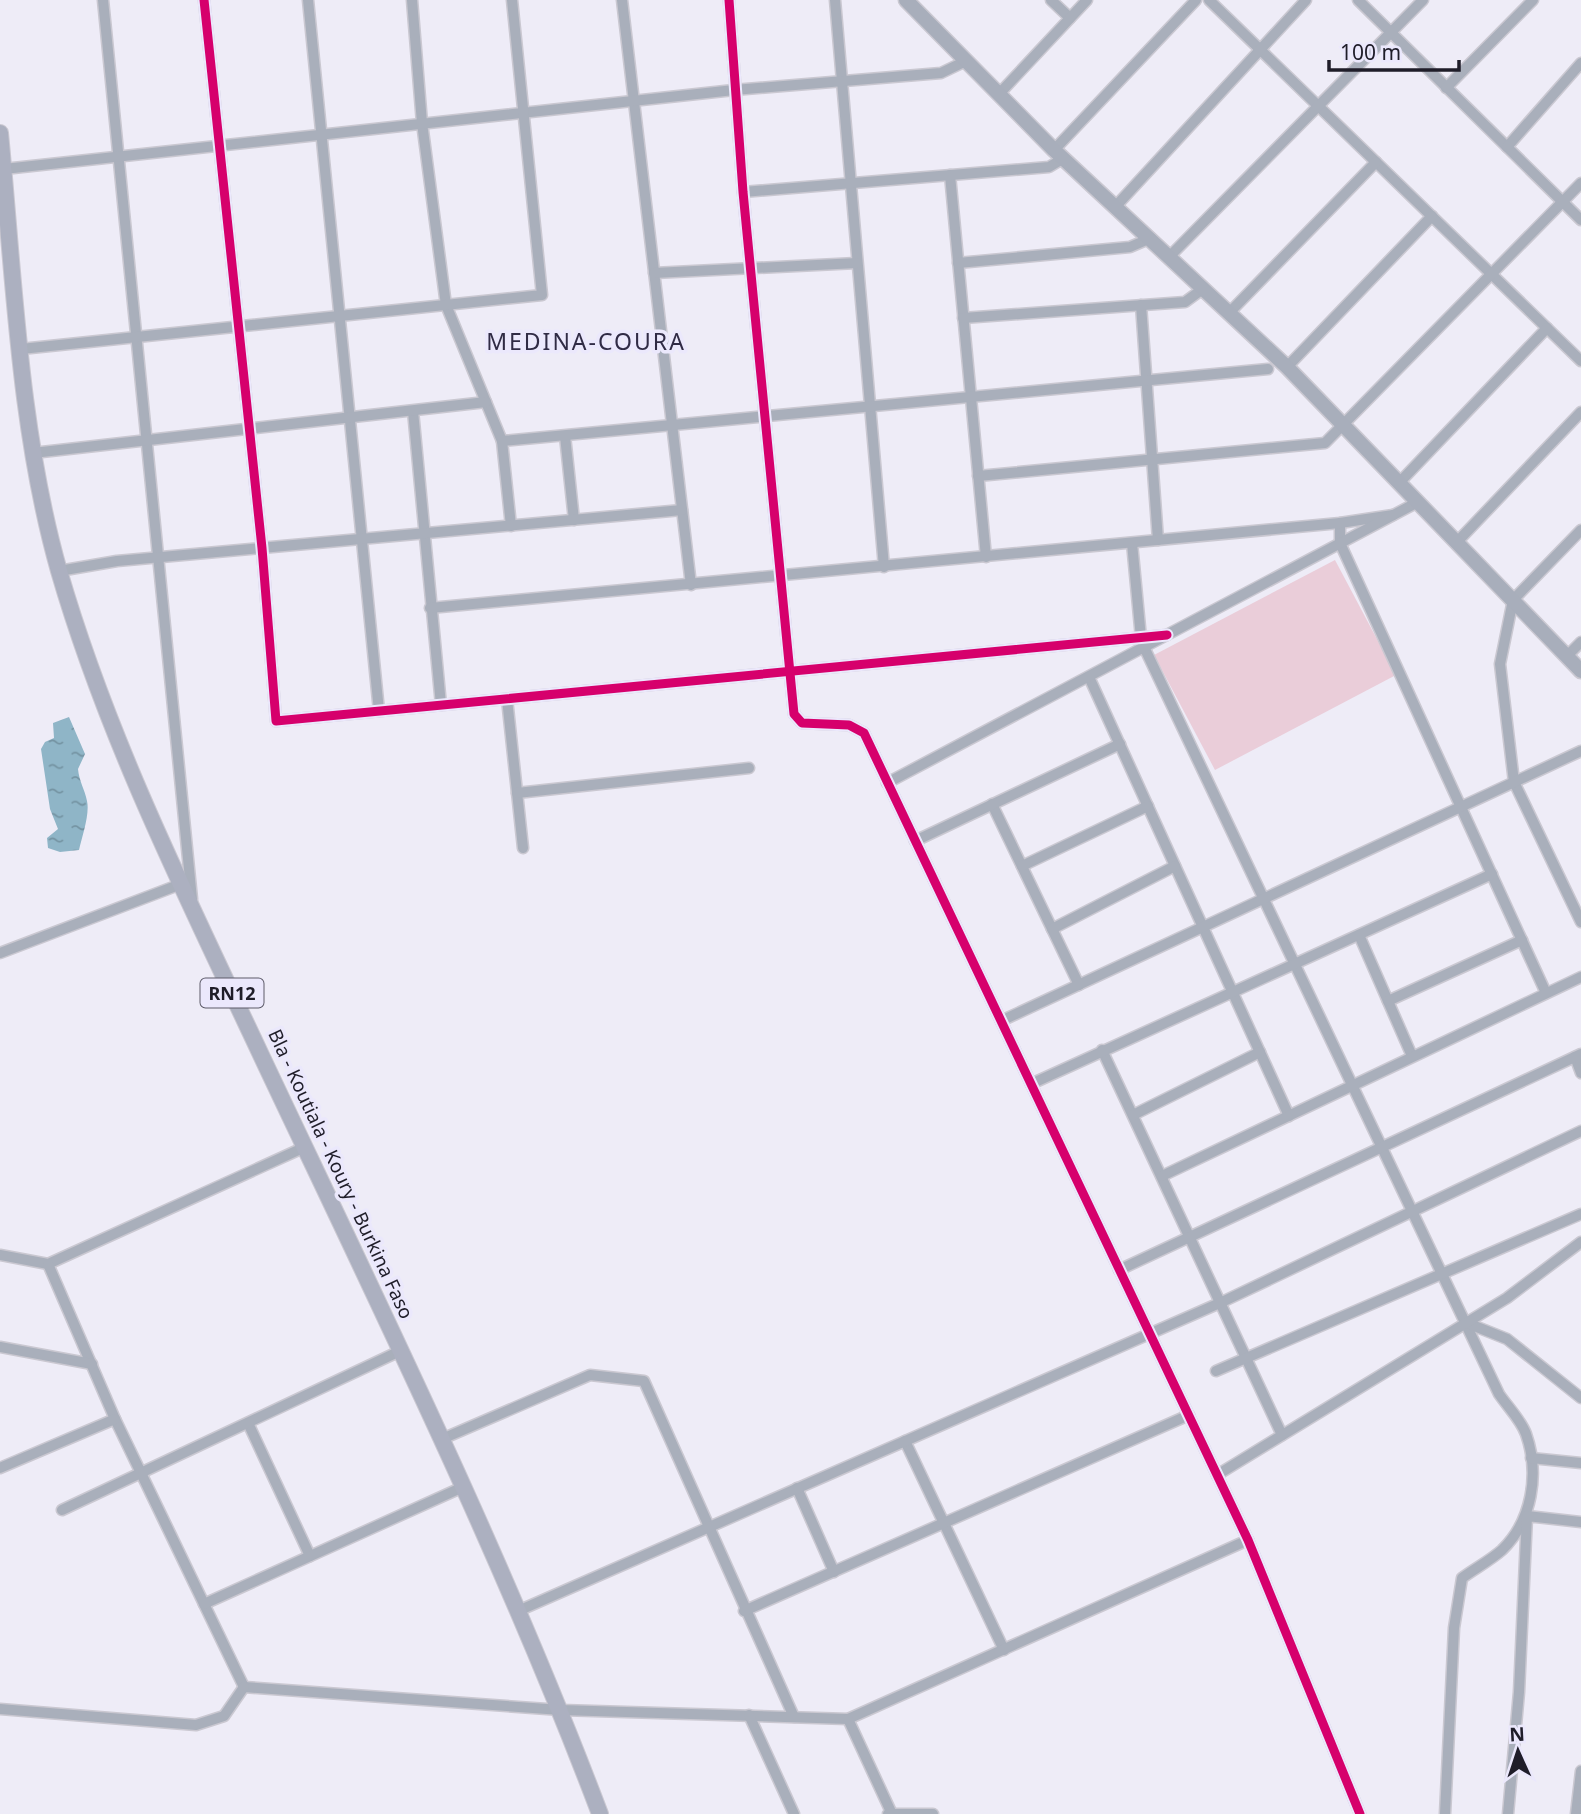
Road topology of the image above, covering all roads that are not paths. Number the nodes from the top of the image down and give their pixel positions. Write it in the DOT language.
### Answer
graph roads {
  1 [pos="103,0"];
  2 [pos="204,0"];
  3 [pos="308,0"];
  4 [pos="412,0"];
  5 [pos="512,0"];
  6 [pos="622,0"];
  7 [pos="729,0"];
  8 [pos="835,0"];
  9 [pos="906,0"];
  10 [pos="1051,0"];
  11 [pos="1087,0"];
  12 [pos="1196,0"];
  13 [pos="1209,0"];
  14 [pos="1306,0"];
  15 [pos="1358,0"];
  16 [pos="1423,0"];
  17 [pos="1533,0"];
  18 [pos="1070,18"];
  19 [pos="1391,33"];
  20 [pos="1259,48"];
  21 [pos="967,61"];
  22 [pos="1581,64"];
  23 [pos="841,82"];
  24 [pos="1446,88"];
  25 [pos="734,90"];
  26 [pos="999,94"];
  27 [pos="634,101"];
  28 [pos="1319,107"];
  29 [pos="526,112"];
  30 [pos="422,123"];
  31 [pos="0,133"];
  32 [pos="321,133"];
  33 [pos="221,144"];
  34 [pos="1507,147"];
  35 [pos="119,154"];
  36 [pos="1059,154"];
  37 [pos="1376,162"];
  38 [pos="4,169"];
  39 [pos="950,175"];
  40 [pos="850,183"];
  41 [pos="1581,183"];
  42 [pos="743,192"];
  43 [pos="1562,202"];
  44 [pos="1116,206"];
  45 [pos="1432,216"];
  46 [pos="1581,220"];
  47 [pos="1151,238"];
  48 [pos="1170,256"];
  49 [pos="857,263"];
  50 [pos="958,263"];
  51 [pos="750,267"];
  52 [pos="654,273"];
  53 [pos="1491,274"];
  54 [pos="1204,288"];
  55 [pos="446,304"];
  56 [pos="1141,305"];
  57 [pos="1230,312"];
  58 [pos="340,316"];
  59 [pos="963,318"];
  60 [pos="239,326"];
  61 [pos="1547,328"];
  62 [pos="137,337"];
  63 [pos="21,349"];
  64 [pos="1581,360"];
  65 [pos="1287,367"];
  66 [pos="1268,369"];
  67 [pos="1146,380"];
  68 [pos="971,397"];
  69 [pos="486,402"];
  70 [pos="869,407"];
  71 [pos="413,411"];
  72 [pos="1581,412"];
  73 [pos="766,415"];
  74 [pos="350,418"];
  75 [pos="1343,425"];
  76 [pos="672,426"];
  77 [pos="249,429"];
  78 [pos="565,436"];
  79 [pos="148,440"];
  80 [pos="502,441"];
  81 [pos="33,453"];
  82 [pos="1152,460"];
  83 [pos="978,476"];
  84 [pos="1399,483"];
  85 [pos="1418,502"];
  86 [pos="682,510"];
  87 [pos="1393,515"];
  88 [pos="574,520"];
  89 [pos="1340,523"];
  90 [pos="511,526"];
  91 [pos="1581,530"];
  92 [pos="422,533"];
  93 [pos="362,539"];
  94 [pos="1158,540"];
  95 [pos="1457,542"];
  96 [pos="1132,543"];
  97 [pos="1340,543"];
  98 [pos="262,548"];
  99 [pos="159,557"];
  100 [pos="986,557"];
  101 [pos="884,566"];
  102 [pos="59,571"];
  103 [pos="779,577"];
  104 [pos="691,585"];
  105 [pos="1513,600"];
  106 [pos="430,608"];
  107 [pos="1142,642"];
  108 [pos="1581,642"];
  109 [pos="1567,656"];
  110 [pos="789,671"];
  111 [pos="1581,671"];
  112 [pos="1089,677"];
  113 [pos="507,699"];
  114 [pos="441,705"];
  115 [pos="379,711"];
  116 [pos="1120,744"];
  117 [pos="1581,751"];
  118 [pos="749,768"];
  119 [pos="1514,782"];
  120 [pos="887,783"];
  121 [pos="517,793"];
  122 [pos="992,804"];
  123 [pos="1148,806"];
  124 [pos="1461,807"];
  125 [pos="915,841"];
  126 [pos="523,848"];
  127 [pos="1022,866"];
  128 [pos="1175,866"];
  129 [pos="1492,874"];
  130 [pos="181,884"];
  131 [pos="1265,899"];
  132 [pos="193,908"];
  133 [pos="1581,922"];
  134 [pos="1203,927"];
  135 [pos="1052,929"];
  136 [pos="1359,935"];
  137 [pos="1522,940"];
  138 [pos="0,953"];
  139 [pos="1296,964"];
  140 [pos="1581,977"];
  141 [pos="1079,985"];
  142 [pos="1233,993"];
  143 [pos="1546,993"];
  144 [pos="1388,1001"];
  145 [pos="1001,1021"];
  146 [pos="1102,1050"];
  147 [pos="1260,1052"];
  148 [pos="1578,1055"];
  149 [pos="1412,1056"];
  150 [pos="1581,1073"];
  151 [pos="1031,1084"];
  152 [pos="1353,1085"];
  153 [pos="1133,1115"];
  154 [pos="1289,1116"];
  155 [pos="1581,1131"];
  156 [pos="1382,1146"];
  157 [pos="305,1147"];
  158 [pos="1162,1177"];
  159 [pos="1413,1211"];
  160 [pos="1581,1214"];
  161 [pos="1191,1236"];
  162 [pos="1581,1242"];
  163 [pos="0,1255"];
  164 [pos="48,1264"];
  165 [pos="1119,1270"];
  166 [pos="1443,1273"];
  167 [pos="1222,1302"];
  168 [pos="1467,1323"];
  169 [pos="1150,1333"];
  170 [pos="0,1347"];
  171 [pos="401,1351"];
  172 [pos="1247,1358"];
  173 [pos="92,1364"];
  174 [pos="1216,1371"];
  175 [pos="1581,1398"];
  176 [pos="1189,1415"];
  177 [pos="115,1419"];
  178 [pos="248,1423"];
  179 [pos="1282,1435"];
  180 [pos="442,1438"];
  181 [pos="905,1441"];
  182 [pos="1531,1458"];
  183 [pos="1581,1463"];
  184 [pos="0,1468"];
  185 [pos="141,1473"];
  186 [pos="1217,1475"];
  187 [pos="463,1487"];
  188 [pos="797,1488"];
  189 [pos="62,1510"];
  190 [pos="1527,1516"];
  191 [pos="1581,1522"];
  192 [pos="944,1523"];
  193 [pos="708,1527"];
  194 [pos="1248,1540"];
  195 [pos="310,1556"];
  196 [pos="834,1572"];
  197 [pos="204,1604"];
  198 [pos="518,1611"];
  199 [pos="744,1611"];
  200 [pos="1004,1650"];
  201 [pos="244,1687"];
  202 [pos="0,1709"];
  203 [pos="561,1710"];
  204 [pos="749,1715"];
  205 [pos="794,1717"];
  206 [pos="848,1719"];
  207 [pos="1581,1771"];
  208 [pos="600,1814"];
  209 [pos="794,1814"];
  210 [pos="889,1814"];
  211 [pos="933,1814"];
  212 [pos="1360,1814"];
  213 [pos="1445,1814"];
  214 [pos="1508,1814"];
  215 [pos="1576,1814"];
  1 -- 35 [label="street"];
  2 -- 33 [label="street"];
  3 -- 32 [label="street"];
  4 -- 30 [label="street"];
  5 -- 29 [label="street"];
  6 -- 27 [label="street"];
  7 -- 25 [label="street"];
  8 -- 23 [label="street"];
  9 -- 21 [label="street"];
  10 -- 18 [label="street"];
  11 -- 18 [label="street"];
  12 -- 36 [label="street"];
  13 -- 20 [label="street"];
  14 -- 20 [label="street"];
  15 -- 19 [label="street"];
  16 -- 19 [label="street"];
  17 -- 24 [label="street"];
  18 -- 26 [label="street"];
  19 -- 24 [label="street"];
  19 -- 28 [label="street"];
  20 -- 28 [label="street"];
  20 -- 44 [label="street"];
  21 -- 23 [label="street"];
  21 -- 26 [label="street"];
  22 -- 34 [label="street"];
  23 -- 25 [label="street"];
  23 -- 40 [label="street"];
  24 -- 34 [label="street"];
  25 -- 27 [label="street"];
  25 -- 42 [label="street"];
  26 -- 36 [label="street"];
  27 -- 29 [label="street"];
  27 -- 52 [label="street"];
  28 -- 37 [label="street"];
  28 -- 48 [label="street"];
  29 -- 30 [label="street"];
  29 -- 55 [label="street"];
  30 -- 32 [label="street"];
  30 -- 55 [label="street"];
  31 -- 38 [label="main road, Bla - Koutiala - Koury - Burkina Faso / RN12"];
  32 -- 33 [label="street"];
  32 -- 58 [label="street"];
  33 -- 35 [label="street"];
  33 -- 60 [label="street"];
  34 -- 43 [label="street"];
  35 -- 38 [label="street"];
  35 -- 62 [label="street"];
  36 -- 39 [label="street"];
  36 -- 44 [label="street"];
  37 -- 45 [label="street"];
  37 -- 57 [label="street"];
  38 -- 63 [label="main road, Bla - Koutiala - Koury - Burkina Faso / RN12"];
  39 -- 40 [label="street"];
  39 -- 50 [label="street"];
  40 -- 42 [label="street"];
  40 -- 49 [label="street"];
  41 -- 43 [label="street"];
  42 -- 51 [label="street"];
  43 -- 46 [label="street"];
  43 -- 53 [label="street"];
  44 -- 47 [label="street"];
  45 -- 53 [label="street"];
  45 -- 65 [label="street"];
  47 -- 48 [label="street"];
  47 -- 50 [label="street"];
  48 -- 54 [label="street"];
  49 -- 51 [label="street"];
  49 -- 70 [label="street"];
  50 -- 59 [label="street"];
  51 -- 52 [label="street"];
  51 -- 73 [label="street"];
  52 -- 76 [label="street"];
  53 -- 61 [label="street"];
  53 -- 75 [label="street"];
  54 -- 56 [label="street"];
  54 -- 57 [label="street"];
  55 -- 58 [label="street"];
  55 -- 69 [label="street"];
  56 -- 59 [label="street"];
  56 -- 67 [label="street"];
  57 -- 65 [label="street"];
  58 -- 60 [label="street"];
  58 -- 74 [label="street"];
  59 -- 68 [label="street"];
  60 -- 62 [label="street"];
  60 -- 77 [label="street"];
  61 -- 64 [label="street"];
  61 -- 84 [label="street"];
  62 -- 63 [label="street"];
  62 -- 79 [label="street"];
  63 -- 81 [label="main road, Bla - Koutiala - Koury - Burkina Faso / RN12"];
  65 -- 75 [label="street"];
  66 -- 67 [label="street"];
  67 -- 68 [label="street"];
  67 -- 82 [label="street"];
  68 -- 70 [label="street"];
  68 -- 83 [label="street"];
  69 -- 71 [label="street"];
  69 -- 80 [label="street"];
  70 -- 73 [label="street"];
  70 -- 101 [label="street"];
  71 -- 74 [label="street"];
  71 -- 92 [label="street"];
  72 -- 95 [label="street"];
  73 -- 76 [label="street"];
  73 -- 103 [label="street"];
  74 -- 77 [label="street"];
  74 -- 93 [label="street"];
  75 -- 82 [label="street"];
  75 -- 84 [label="street"];
  76 -- 78 [label="street"];
  76 -- 86 [label="street"];
  77 -- 79 [label="street"];
  77 -- 98 [label="street"];
  78 -- 80 [label="street"];
  78 -- 88 [label="street"];
  79 -- 81 [label="street"];
  79 -- 99 [label="street"];
  80 -- 90 [label="street"];
  81 -- 102 [label="main road, Bla - Koutiala - Koury - Burkina Faso / RN12"];
  82 -- 83 [label="street"];
  82 -- 94 [label="street"];
  83 -- 100 [label="street"];
  84 -- 85 [label="street"];
  85 -- 87 [label="street"];
  85 -- 95 [label="street"];
  86 -- 88 [label="street"];
  86 -- 104 [label="street"];
  87 -- 89 [label="street"];
  87 -- 97 [label="street"];
  88 -- 90 [label="street"];
  89 -- 94 [label="street"];
  89 -- 97 [label="street"];
  90 -- 92 [label="street"];
  91 -- 105 [label="street"];
  92 -- 93 [label="street"];
  92 -- 106 [label="street"];
  93 -- 98 [label="street"];
  93 -- 115 [label="street"];
  94 -- 96 [label="street"];
  95 -- 105 [label="street"];
  96 -- 100 [label="street"];
  96 -- 107 [label="street"];
  97 -- 107 [label="street"];
  97 -- 124 [label="street"];
  98 -- 99 [label="street"];
  98 -- 115 [label="street"];
  99 -- 102 [label="street"];
  99 -- 132 [label="street"];
  100 -- 101 [label="street"];
  101 -- 103 [label="street"];
  102 -- 130 [label="main road, Bla - Koutiala - Koury - Burkina Faso / RN12"];
  103 -- 104 [label="street"];
  103 -- 110 [label="street"];
  104 -- 106 [label="street"];
  105 -- 109 [label="street"];
  105 -- 119 [label="street"];
  106 -- 114 [label="street"];
  107 -- 110 [label="street"];
  107 -- 112 [label="street"];
  107 -- 131 [label="street"];
  108 -- 109 [label="street"];
  109 -- 111 [label="street"];
  110 -- 113 [label="street"];
  110 -- 120 [label="street"];
  112 -- 116 [label="street"];
  112 -- 120 [label="street"];
  113 -- 114 [label="street"];
  113 -- 121 [label="street"];
  114 -- 115 [label="street"];
  116 -- 122 [label="street"];
  116 -- 123 [label="street"];
  117 -- 119 [label="street"];
  118 -- 121 [label="street"];
  119 -- 124 [label="street"];
  119 -- 133 [label="street"];
  120 -- 125 [label="street"];
  121 -- 126 [label="street"];
  122 -- 125 [label="street"];
  122 -- 127 [label="street"];
  123 -- 127 [label="street"];
  123 -- 128 [label="street"];
  124 -- 129 [label="street"];
  124 -- 131 [label="street"];
  125 -- 145 [label="street"];
  127 -- 135 [label="street"];
  128 -- 134 [label="street"];
  128 -- 135 [label="street"];
  129 -- 136 [label="street"];
  129 -- 137 [label="street"];
  130 -- 132 [label="main road, Bla - Koutiala - Koury - Burkina Faso / RN12"];
  130 -- 138 [label="street"];
  131 -- 134 [label="street"];
  131 -- 139 [label="street"];
  132 -- 157 [label="main road, Bla - Koutiala - Koury - Burkina Faso / RN12"];
  134 -- 141 [label="street"];
  134 -- 142 [label="street"];
  135 -- 141 [label="street"];
  136 -- 139 [label="street"];
  136 -- 144 [label="street"];
  137 -- 143 [label="street"];
  137 -- 144 [label="street"];
  139 -- 142 [label="street"];
  139 -- 152 [label="street"];
  140 -- 143 [label="street"];
  141 -- 145 [label="street"];
  142 -- 146 [label="street"];
  142 -- 147 [label="street"];
  143 -- 149 [label="street"];
  144 -- 149 [label="street"];
  145 -- 151 [label="street"];
  146 -- 151 [label="street"];
  146 -- 153 [label="street"];
  147 -- 153 [label="street"];
  147 -- 154 [label="street"];
  148 -- 150 [label="street"];
  148 -- 156 [label="street"];
  149 -- 152 [label="street"];
  151 -- 165 [label="street"];
  152 -- 154 [label="street"];
  152 -- 156 [label="street"];
  153 -- 158 [label="street"];
  154 -- 158 [label="street"];
  155 -- 159 [label="street"];
  156 -- 159 [label="street"];
  156 -- 161 [label="street"];
  157 -- 164 [label="street"];
  157 -- 171 [label="main road, Bla - Koutiala - Koury - Burkina Faso / RN12"];
  158 -- 161 [label="street"];
  159 -- 166 [label="street"];
  159 -- 167 [label="street"];
  160 -- 166 [label="street"];
  161 -- 165 [label="street"];
  161 -- 167 [label="street"];
  162 -- 168 [label="street"];
  163 -- 164 [label="street"];
  164 -- 173 [label="street"];
  165 -- 169 [label="street"];
  166 -- 168 [label="street"];
  166 -- 172 [label="street"];
  167 -- 169 [label="street"];
  167 -- 172 [label="street"];
  168 -- 175 [label="street"];
  168 -- 179 [label="street"];
  168 -- 182 [label="street"];
  169 -- 176 [label="street"];
  169 -- 181 [label="street"];
  170 -- 173 [label="street"];
  171 -- 178 [label="street"];
  171 -- 180 [label="main road, Bla - Koutiala - Koury - Burkina Faso / RN12"];
  172 -- 174 [label="street"];
  172 -- 179 [label="street"];
  173 -- 177 [label="street"];
  176 -- 186 [label="street"];
  176 -- 192 [label="street"];
  177 -- 184 [label="street"];
  177 -- 185 [label="street"];
  178 -- 185 [label="street"];
  178 -- 195 [label="street"];
  179 -- 186 [label="street"];
  180 -- 187 [label="main road, Bla - Koutiala - Koury - Burkina Faso / RN12"];
  180 -- 193 [label="street"];
  181 -- 188 [label="street"];
  181 -- 192 [label="street"];
  182 -- 183 [label="street"];
  182 -- 190 [label="street"];
  185 -- 189 [label="street"];
  185 -- 197 [label="street"];
  186 -- 194 [label="street"];
  187 -- 195 [label="street"];
  187 -- 198 [label="main road, Bla - Koutiala - Koury - Burkina Faso / RN12"];
  188 -- 193 [label="street"];
  188 -- 196 [label="street"];
  190 -- 191 [label="street"];
  190 -- 213 [label="street"];
  190 -- 214 [label="street"];
  192 -- 196 [label="street"];
  192 -- 200 [label="street"];
  193 -- 198 [label="street"];
  193 -- 199 [label="street"];
  194 -- 200 [label="street"];
  194 -- 212 [label="street"];
  195 -- 197 [label="street"];
  196 -- 199 [label="street"];
  197 -- 201 [label="street"];
  198 -- 203 [label="main road, Bla - Koutiala - Koury - Burkina Faso / RN12"];
  199 -- 205 [label="street"];
  200 -- 206 [label="street"];
  201 -- 202 [label="street"];
  201 -- 203 [label="street"];
  203 -- 204 [label="street"];
  203 -- 208 [label="main road, Bla - Koutiala - Koury - Burkina Faso / RN12"];
  204 -- 205 [label="street"];
  204 -- 209 [label="street"];
  205 -- 206 [label="street"];
  206 -- 210 [label="street"];
  207 -- 215 [label="street"];
  210 -- 211 [label="street"];
}
